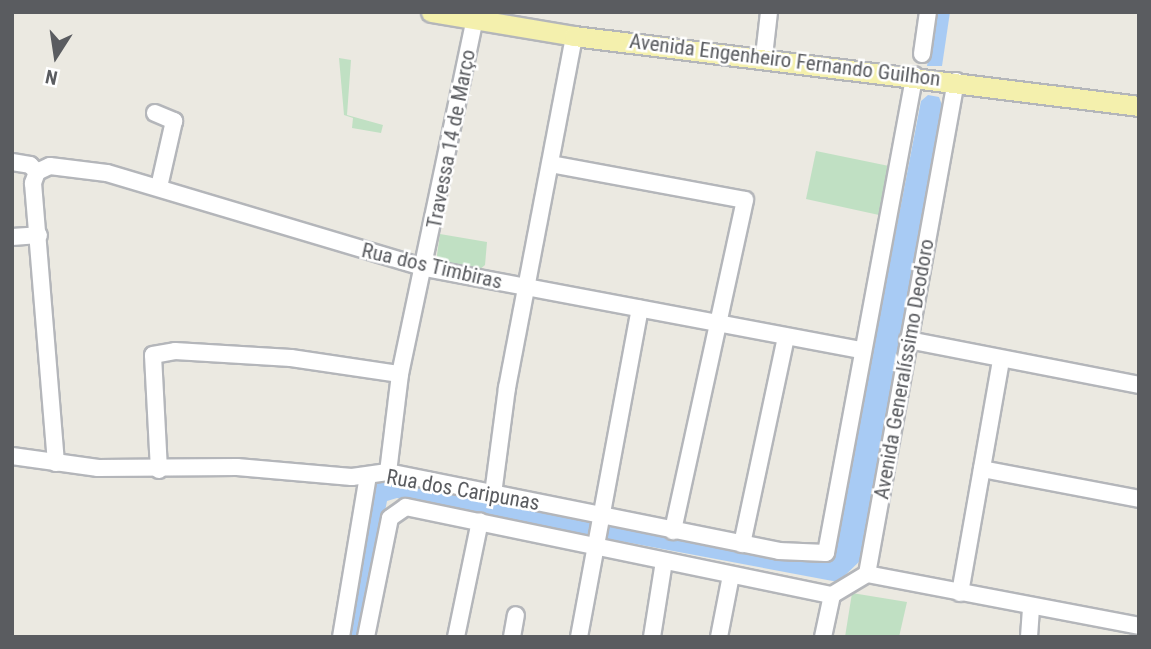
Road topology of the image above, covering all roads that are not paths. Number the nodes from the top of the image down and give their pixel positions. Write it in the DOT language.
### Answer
graph roads {
  1 [pos="432,12"];
  2 [pos="769,12"];
  3 [pos="928,12"];
  4 [pos="476,15"];
  5 [pos="574,36"];
  6 [pos="922,54"];
  7 [pos="764,56"];
  8 [pos="915,75"];
  9 [pos="956,81"];
  10 [pos="1139,106"];
  11 [pos="155,113"];
  12 [pos="12,162"];
  13 [pos="551,164"];
  14 [pos="37,172"];
  15 [pos="159,187"];
  16 [pos="39,235"];
  17 [pos="12,237"];
  18 [pos="425,268"];
  19 [pos="526,288"];
  20 [pos="640,310"];
  21 [pos="716,324"];
  22 [pos="786,337"];
  23 [pos="908,340"];
  24 [pos="862,350"];
  25 [pos="1001,360"];
  26 [pos="400,374"];
  27 [pos="1139,385"];
  28 [pos="12,456"];
  29 [pos="56,463"];
  30 [pos="982,469"];
  31 [pos="159,470"];
  32 [pos="387,472"];
  33 [pos="368,476"];
  34 [pos="493,494"];
  35 [pos="1139,499"];
  36 [pos="601,517"];
  37 [pos="480,521"];
  38 [pos="673,531"];
  39 [pos="742,544"];
  40 [pos="596,546"];
  41 [pos="826,553"];
  42 [pos="664,561"];
  43 [pos="867,574"];
  44 [pos="731,575"];
  45 [pos="960,593"];
  46 [pos="832,595"];
  47 [pos="1031,608"];
  48 [pos="516,615"];
  49 [pos="1139,626"];
  50 [pos="341,637"];
  51 [pos="366,637"];
  52 [pos="456,637"];
  53 [pos="512,637"];
  54 [pos="579,637"];
  55 [pos="652,637"];
  56 [pos="719,637"];
  57 [pos="823,637"];
  58 [pos="1029,637"];
  1 -- 4 [label="main road, Avenida Engenheiro Fernando Guilhon"];
  2 -- 7 [label="street"];
  3 -- 6 [label="street"];
  4 -- 5 [label="main road, Avenida Engenheiro Fernando Guilhon"];
  4 -- 18 [label="street, Travessa 14 de Março"];
  5 -- 7 [label="main road, Avenida Engenheiro Fernando Guilhon"];
  5 -- 13 [label="street"];
  7 -- 8 [label="main road, Avenida Engenheiro Fernando Guilhon"];
  8 -- 9 [label="main road, Avenida Engenheiro Fernando Guilhon"];
  8 -- 24 [label="street, Avenida Generalíssimo Deodoro"];
  9 -- 10 [label="main road, Avenida Engenheiro Fernando Guilhon"];
  9 -- 23 [label="street, Avenida Generalíssimo Deodoro"];
  11 -- 15 [label="street"];
  12 -- 14 [label="street, Rua dos Timbiras"];
  13 -- 19 [label="street"];
  13 -- 21 [label="street"];
  14 -- 15 [label="street, Rua dos Timbiras"];
  14 -- 16 [label="street"];
  15 -- 18 [label="street, Rua dos Timbiras"];
  16 -- 17 [label="street"];
  16 -- 29 [label="street"];
  18 -- 19 [label="street, Rua dos Timbiras"];
  18 -- 26 [label="street, Travessa 14 de Março"];
  19 -- 20 [label="street, Rua dos Timbiras"];
  19 -- 34 [label="street"];
  20 -- 21 [label="street, Rua dos Timbiras"];
  20 -- 36 [label="street"];
  21 -- 22 [label="street, Rua dos Timbiras"];
  21 -- 38 [label="street"];
  22 -- 24 [label="street, Rua dos Timbiras"];
  22 -- 39 [label="street"];
  23 -- 25 [label="street"];
  23 -- 43 [label="street, Avenida Generalíssimo Deodoro"];
  24 -- 41 [label="street, Avenida Generalíssimo Deodoro"];
  25 -- 27 [label="street"];
  25 -- 30 [label="street"];
  26 -- 31 [label="street"];
  26 -- 32 [label="street, Travessa 14 de Março"];
  28 -- 29 [label="street, Rua dos Caripunas"];
  29 -- 31 [label="street, Rua dos Caripunas"];
  30 -- 35 [label="street"];
  30 -- 45 [label="street"];
  31 -- 33 [label="street, Rua dos Caripunas"];
  32 -- 33 [label="street, Rua dos Caripunas"];
  32 -- 34 [label="street, Rua dos Caripunas"];
  33 -- 50 [label="street"];
  34 -- 36 [label="street, Rua dos Caripunas"];
  36 -- 38 [label="street, Rua dos Caripunas"];
  36 -- 40 [label="street"];
  37 -- 40 [label="street, Rua dos Caripunas"];
  37 -- 51 [label="street, Rua dos Caripunas"];
  37 -- 52 [label="street"];
  38 -- 39 [label="street, Rua dos Caripunas"];
  39 -- 41 [label="street, Rua dos Caripunas"];
  40 -- 42 [label="street, Rua dos Caripunas"];
  40 -- 54 [label="street"];
  42 -- 44 [label="street, Rua dos Caripunas"];
  42 -- 55 [label="street"];
  43 -- 45 [label="street"];
  43 -- 46 [label="street"];
  44 -- 46 [label="street, Rua dos Caripunas"];
  44 -- 56 [label="street"];
  45 -- 47 [label="street"];
  46 -- 57 [label="street"];
  47 -- 49 [label="street"];
  47 -- 58 [label="street"];
  48 -- 53 [label="street"];
}
